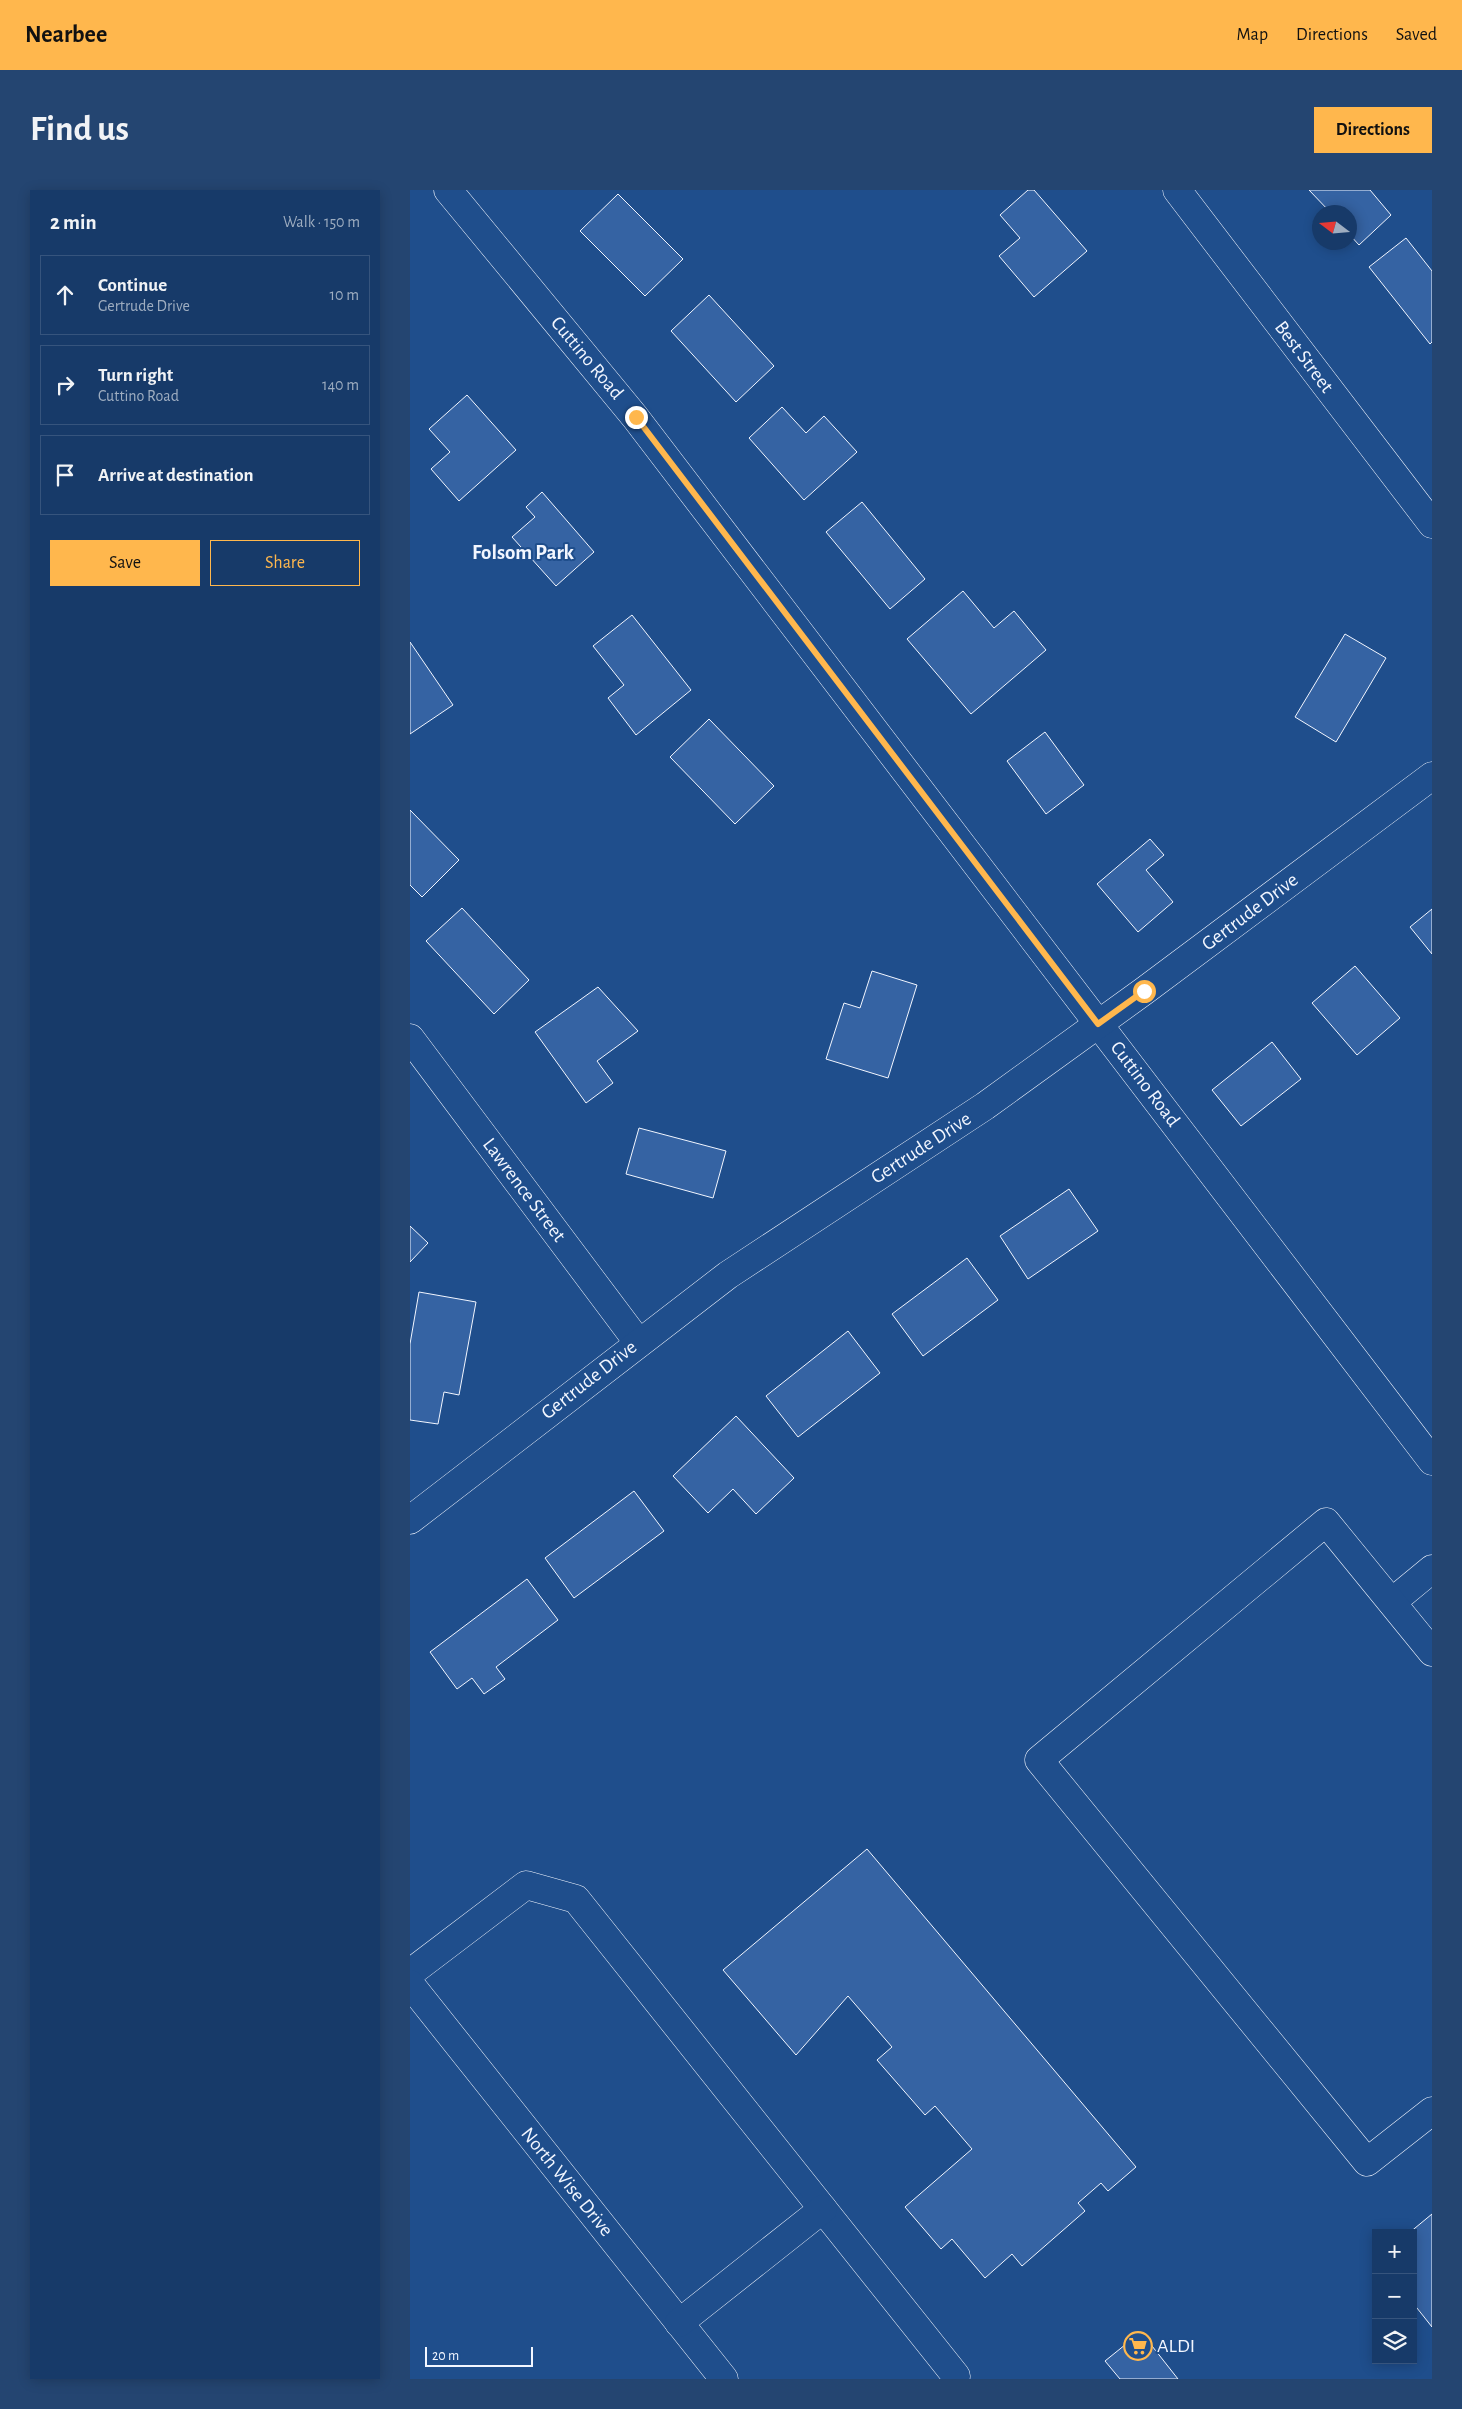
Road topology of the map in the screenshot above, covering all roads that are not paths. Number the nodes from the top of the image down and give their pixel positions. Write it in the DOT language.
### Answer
graph roads {
  1 [pos="448,190"];
  2 [pos="1177,190"];
  3 [pos="1432,524"];
  4 [pos="1432,776"];
  5 [pos="1098,1024"];
  6 [pos="410,1038"];
  7 [pos="638,1342"];
  8 [pos="1432,1460"];
  9 [pos="410,1520"];
  10 [pos="1432,1569"];
  11 [pos="1392,1602"];
  12 [pos="1432,1652"];
  13 [pos="410,1973"];
  14 [pos="410,1984"];
  15 [pos="1432,2111"];
  16 [pos="822,2209"];
  17 [pos="679,2323"];
  18 [pos="956,2376"];
  19 [pos="724,2379"];
  1 -- 5 [label="street, Cuttino Road"];
  2 -- 3 [label="street, Best Street"];
  4 -- 5 [label="street, Gertrude Drive"];
  5 -- 7 [label="street, Gertrude Drive"];
  5 -- 8 [label="street, Cuttino Road"];
  6 -- 7 [label="street, Lawrence Street"];
  7 -- 9 [label="street, Gertrude Drive"];
  10 -- 11 [label="street"];
  11 -- 12 [label="street"];
  11 -- 15 [label="street"];
  13 -- 16 [label="street"];
  14 -- 17 [label="street, North Wise Drive"];
  16 -- 17 [label="street"];
  16 -- 18 [label="street"];
  17 -- 19 [label="street, North Wise Drive"];
}
